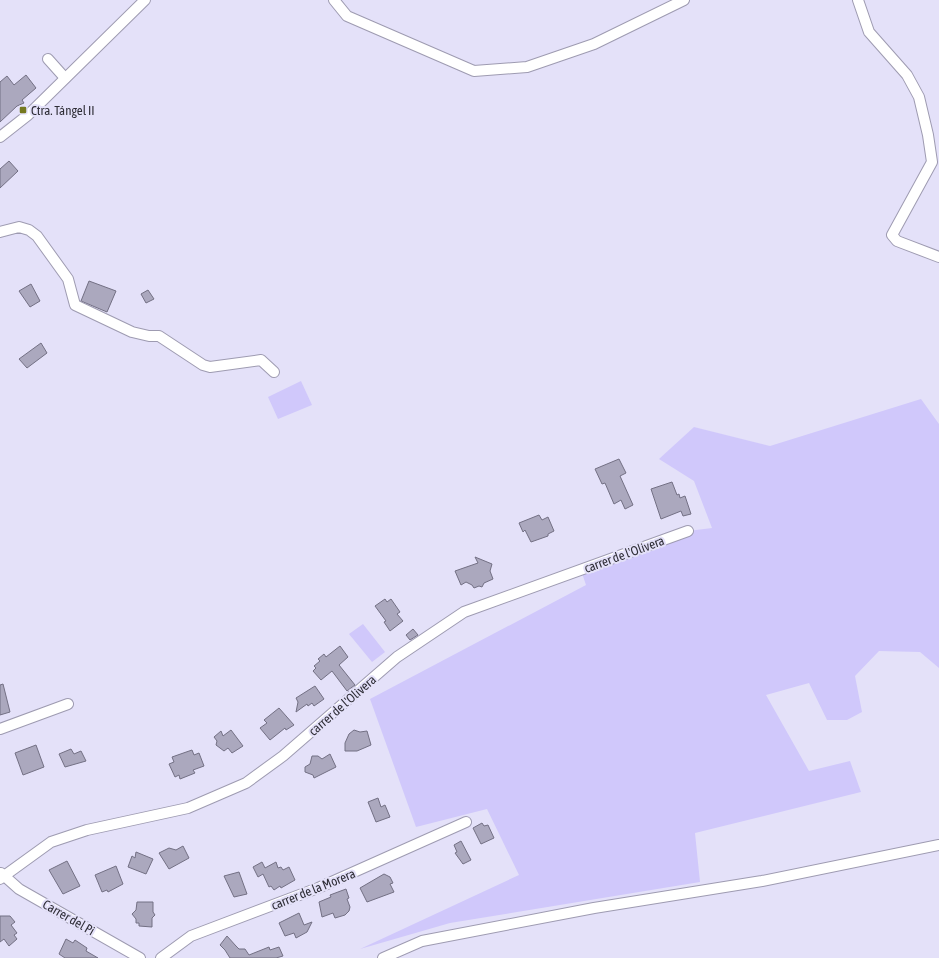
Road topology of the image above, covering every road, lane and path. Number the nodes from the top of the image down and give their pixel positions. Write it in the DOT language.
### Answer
graph roads {
  1 [pos="145,0"];
  2 [pos="334,0"];
  3 [pos="684,0"];
  4 [pos="858,0"];
  5 [pos="48,60"];
  6 [pos="65,78"];
  7 [pos="0,137"];
  8 [pos="0,232"];
  9 [pos="939,257"];
  10 [pos="274,372"];
  11 [pos="688,531"];
  12 [pos="68,704"];
  13 [pos="0,729"];
  14 [pos="466,822"];
  15 [pos="939,845"];
  16 [pos="1,876"];
  17 [pos="140,958"];
  18 [pos="161,958"];
  19 [pos="383,958"];
  1 -- 6 [label="street"];
  2 -- 3 [label="street"];
  4 -- 9 [label="street"];
  5 -- 6 [label="street"];
  6 -- 7 [label="street"];
  8 -- 10 [label="street"];
  11 -- 16 [label="street, carrer de l'Olivera"];
  12 -- 13 [label="street"];
  14 -- 18 [label="street, carrer de la Morera"];
  15 -- 19 [label="street"];
  16 -- 17 [label="street, Carrer del Pi"];
}
